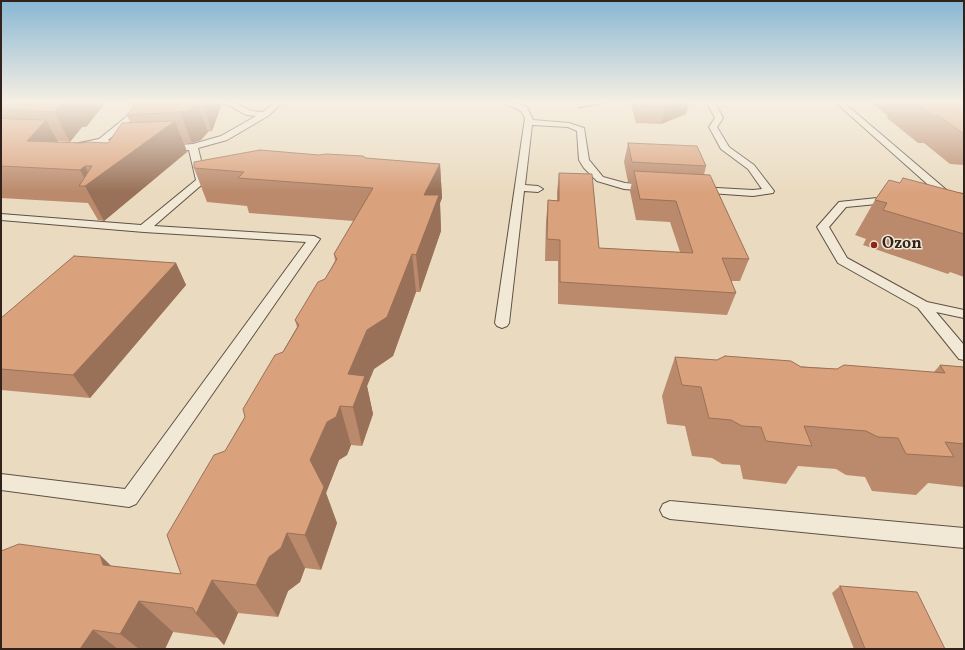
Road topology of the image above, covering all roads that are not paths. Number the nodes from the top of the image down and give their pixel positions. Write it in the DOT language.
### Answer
graph roads {
  1 [pos="114,131"];
  2 [pos="235,131"];
  3 [pos="528,131"];
  4 [pos="581,131"];
  5 [pos="715,131"];
  6 [pos="873,131"];
  7 [pos="102,141"];
  8 [pos="65,146"];
  9 [pos="193,147"];
  10 [pos="132,148"];
  11 [pos="155,149"];
  12 [pos="520,188"];
  13 [pos="538,188"];
  14 [pos="662,188"];
  15 [pos="692,190"];
  16 [pos="964,197"];
  17 [pos="905,206"];
  18 [pos="1,218"];
  19 [pos="144,229"];
  20 [pos="924,305"];
  21 [pos="964,314"];
  22 [pos="502,323"];
  23 [pos="964,355"];
  24 [pos="1,482"];
  25 [pos="670,510"];
  26 [pos="964,538"];
  1 -- 7 [label="lane"];
  2 -- 9 [label="lane"];
  3 -- 12 [label="lane"];
  4 -- 14 [label="lane"];
  5 -- 15 [label="lane"];
  6 -- 16 [label="lane"];
  7 -- 8 [label="lane"];
  7 -- 10 [label="lane"];
  9 -- 11 [label="lane"];
  9 -- 19 [label="lane"];
  12 -- 13 [label="lane"];
  12 -- 22 [label="lane"];
  17 -- 20 [label="lane"];
  18 -- 19 [label="lane"];
  19 -- 24 [label="lane"];
  20 -- 21 [label="lane"];
  20 -- 23 [label="lane"];
  25 -- 26 [label="lane"];
}
